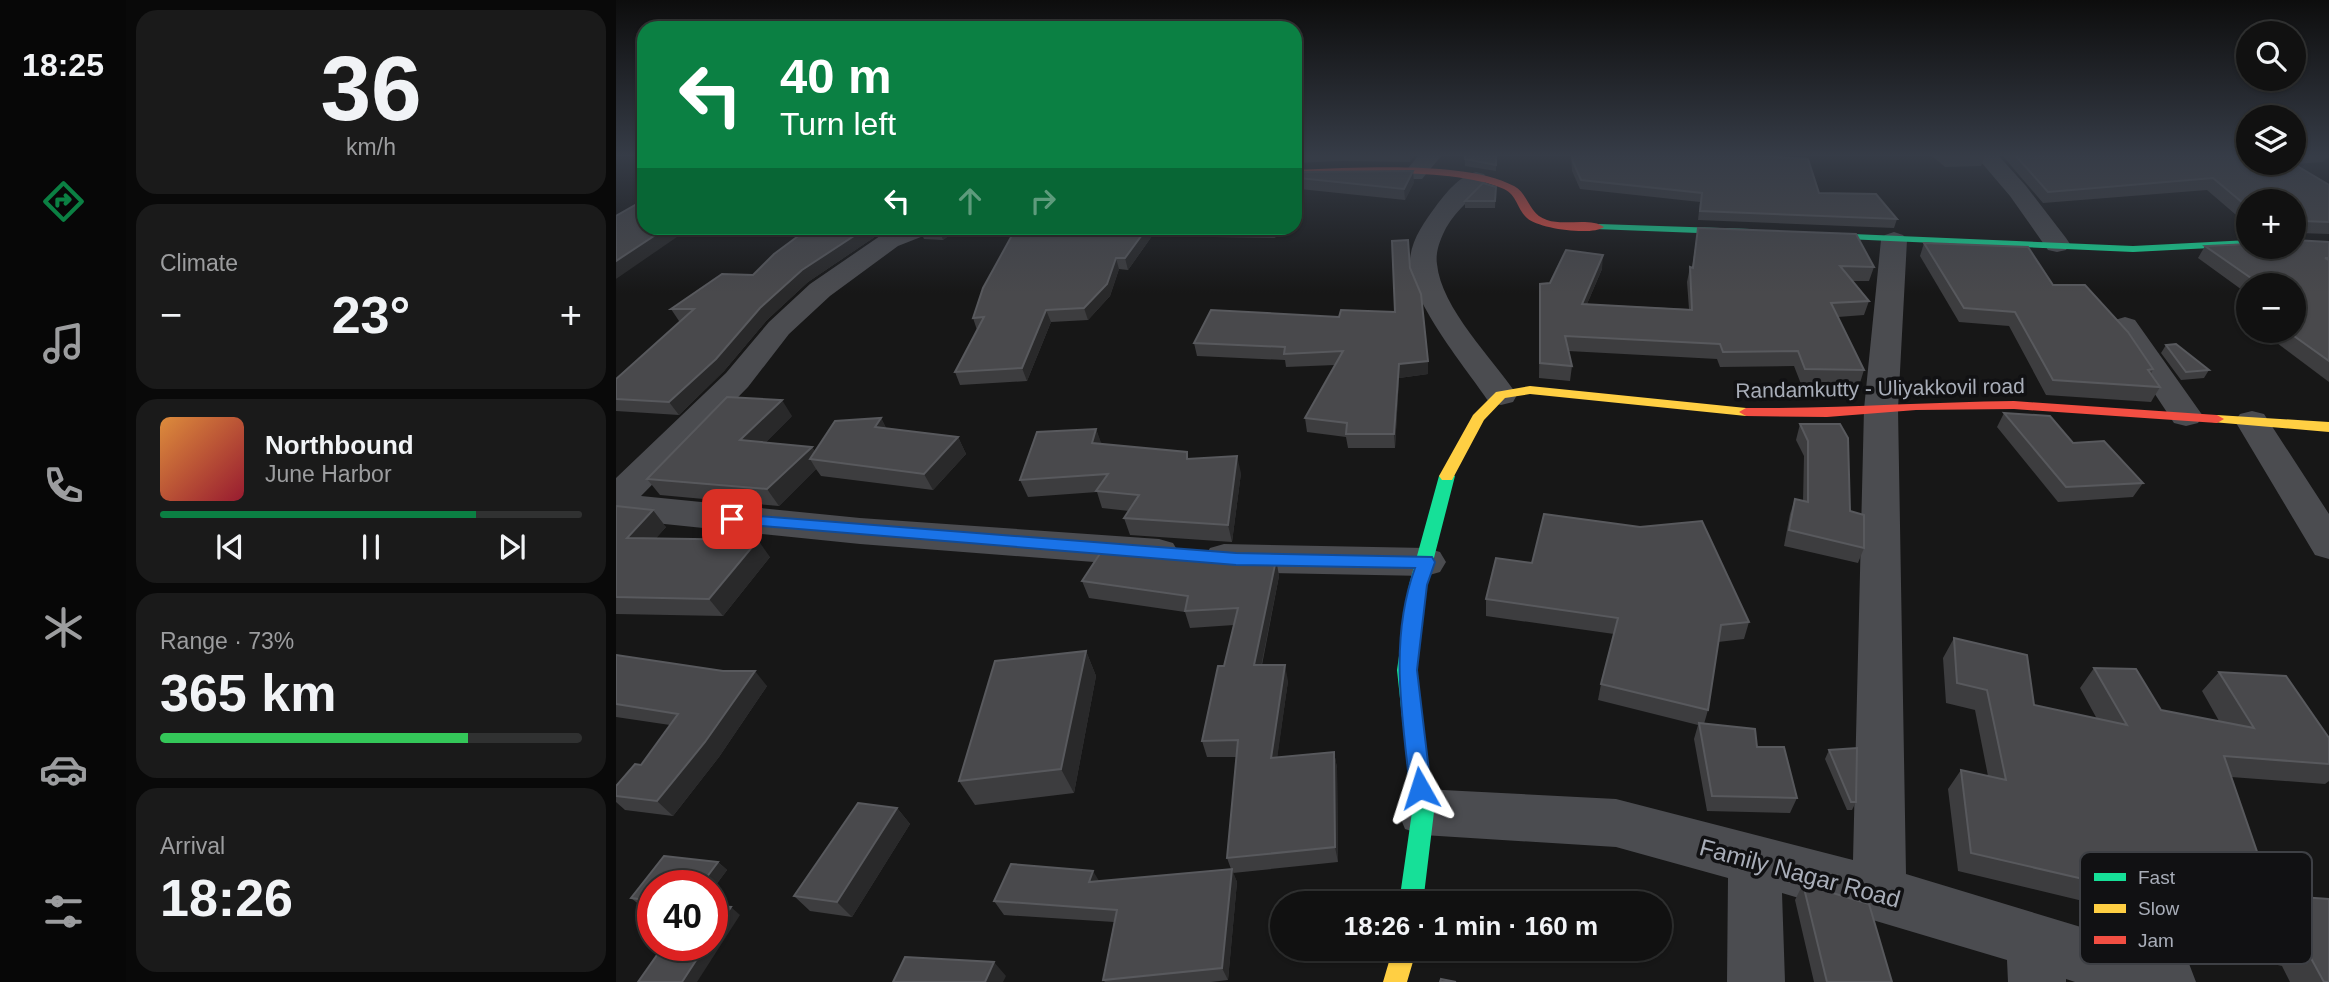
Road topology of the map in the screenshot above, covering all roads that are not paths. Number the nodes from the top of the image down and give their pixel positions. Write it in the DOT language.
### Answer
graph roads {
  1 [pos="1451,201"];
  2 [pos="1524,201"];
  3 [pos="2025,201"];
  4 [pos="904,235"];
  5 [pos="1894,240"];
  6 [pos="2057,244"];
  7 [pos="2236,244"];
  8 [pos="2125,327"];
  9 [pos="1501,395"];
  10 [pos="1881,409"];
  11 [pos="2186,416"];
  12 [pos="2252,421"];
  13 [pos="2329,427"];
  14 [pos="616,499"];
  15 [pos="616,506"];
  16 [pos="2329,545"];
  17 [pos="1426,562"];
  18 [pos="1423,812"];
  19 [pos="1755,860"];
  20 [pos="1413,891"];
  21 [pos="1879,893"];
  22 [pos="1401,961"];
  23 [pos="2036,961"];
  24 [pos="1395,982"];
  25 [pos="1756,982"];
  26 [pos="2167,982"];
  1 -- 9 [label="street"];
  2 -- 5 [label="street"];
  3 -- 6 [label="street"];
  4 -- 14 [label="street"];
  5 -- 6 [label="street"];
  5 -- 10 [label="street"];
  6 -- 7 [label="street"];
  8 -- 11 [label="street"];
  9 -- 10 [label="street, Randamkutty - Uliyakkovil road"];
  9 -- 17 [label="street"];
  10 -- 11 [label="street, Randamkutty - Uliyakkovil road"];
  10 -- 21 [label="street"];
  11 -- 12 [label="street, Randamkutty - Uliyakkovil road"];
  12 -- 13 [label="street, Randamkutty - Uliyakkovil road"];
  12 -- 16 [label="street"];
  15 -- 17 [label="street"];
  17 -- 18 [label="street"];
  18 -- 19 [label="street, Family Nagar Road"];
  18 -- 20 [label="street"];
  19 -- 21 [label="street, Family Nagar Road"];
  19 -- 25 [label="street"];
  21 -- 23 [label="street, Family Nagar Road"];
  22 -- 24 [label="street"];
  23 -- 26 [label="street, Family Nagar Road"];
}
